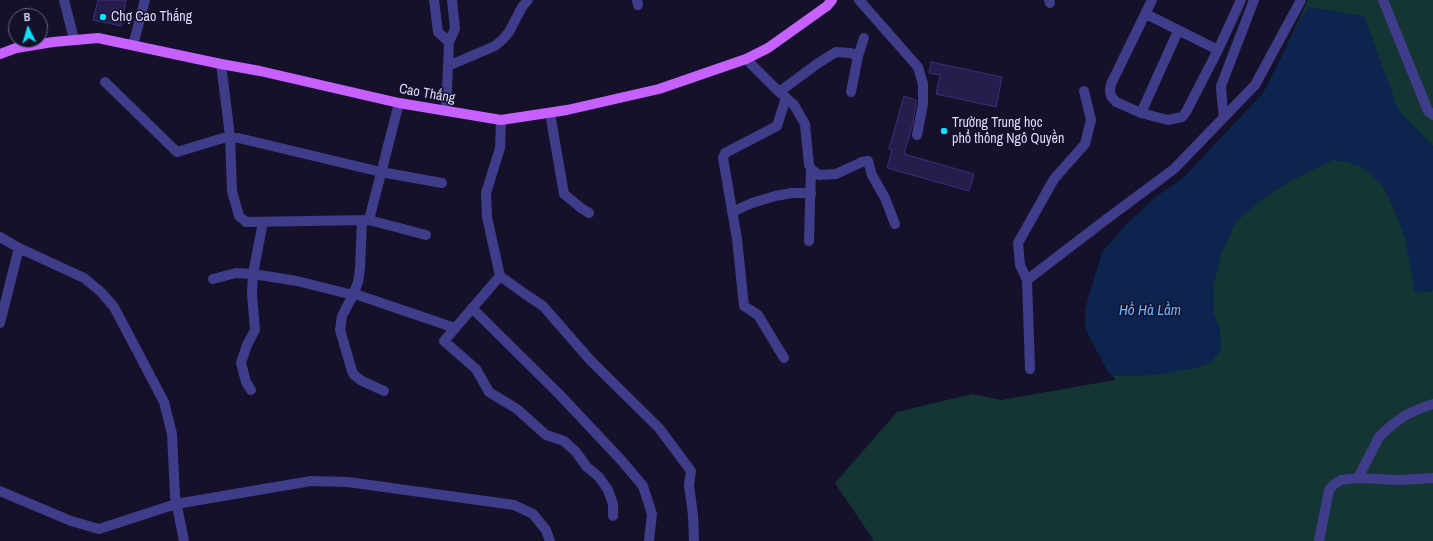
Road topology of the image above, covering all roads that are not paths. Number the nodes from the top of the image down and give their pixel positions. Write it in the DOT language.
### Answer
graph roads {
  1 [pos="64,0"];
  2 [pos="145,0"];
  3 [pos="434,0"];
  4 [pos="452,0"];
  5 [pos="528,0"];
  6 [pos="832,0"];
  7 [pos="860,0"];
  8 [pos="1152,0"];
  9 [pos="1241,0"];
  10 [pos="1254,0"];
  11 [pos="1301,0"];
  12 [pos="1383,0"];
  13 [pos="1146,14"];
  14 [pos="1178,31"];
  15 [pos="864,38"];
  16 [pos="74,39"];
  17 [pos="449,42"];
  18 [pos="133,45"];
  19 [pos="1218,50"];
  20 [pos="0,54"];
  21 [pos="858,56"];
  22 [pos="746,59"];
  23 [pos="221,64"];
  24 [pos="448,66"];
  25 [pos="105,82"];
  26 [pos="1084,91"];
  27 [pos="851,92"];
  28 [pos="782,95"];
  29 [pos="398,103"];
  30 [pos="446,111"];
  31 [pos="550,113"];
  32 [pos="1141,113"];
  33 [pos="1433,115"];
  34 [pos="1224,117"];
  35 [pos="501,120"];
  36 [pos="917,135"];
  37 [pos="230,136"];
  38 [pos="811,169"];
  39 [pos="381,172"];
  40 [pos="442,183"];
  41 [pos="810,193"];
  42 [pos="732,212"];
  43 [pos="589,213"];
  44 [pos="366,220"];
  45 [pos="263,222"];
  46 [pos="895,224"];
  47 [pos="426,236"];
  48 [pos="0,237"];
  49 [pos="809,241"];
  50 [pos="19,248"];
  51 [pos="253,274"];
  52 [pos="500,276"];
  53 [pos="213,279"];
  54 [pos="1027,280"];
  55 [pos="353,295"];
  56 [pos="472,308"];
  57 [pos="1,317"];
  58 [pos="455,328"];
  59 [pos="784,358"];
  60 [pos="1030,369"];
  61 [pos="251,390"];
  62 [pos="384,392"];
  63 [pos="1433,404"];
  64 [pos="1358,478"];
  65 [pos="1433,478"];
  66 [pos="0,491"];
  67 [pos="176,504"];
  68 [pos="613,516"];
  69 [pos="184,541"];
  70 [pos="550,541"];
  71 [pos="649,541"];
  72 [pos="694,541"];
  73 [pos="1319,541"];
  1 -- 16 [label="street"];
  2 -- 18 [label="street"];
  3 -- 17 [label="street"];
  4 -- 17 [label="street"];
  5 -- 24 [label="street"];
  6 -- 22 [label="main road, Cao Thắng"];
  7 -- 36 [label="street"];
  8 -- 13 [label="street"];
  9 -- 19 [label="street"];
  10 -- 34 [label="street"];
  11 -- 34 [label="street"];
  12 -- 33 [label="street"];
  13 -- 14 [label="street"];
  13 -- 32 [label="street"];
  14 -- 19 [label="street"];
  14 -- 32 [label="street"];
  15 -- 21 [label="street"];
  16 -- 18 [label="main road, Cao Thắng"];
  16 -- 20 [label="main road, Cao Thắng"];
  17 -- 24 [label="street"];
  18 -- 23 [label="main road, Cao Thắng"];
  19 -- 32 [label="street"];
  21 -- 27 [label="street"];
  21 -- 28 [label="street"];
  22 -- 28 [label="street"];
  22 -- 31 [label="main road, Cao Thắng"];
  23 -- 29 [label="main road, Cao Thắng"];
  23 -- 37 [label="street"];
  24 -- 30 [label="street"];
  25 -- 37 [label="street"];
  26 -- 54 [label="street"];
  28 -- 38 [label="street"];
  28 -- 42 [label="street"];
  29 -- 30 [label="main road, Cao Thắng"];
  29 -- 39 [label="street"];
  30 -- 35 [label="main road, Cao Thắng"];
  31 -- 35 [label="main road, Cao Thắng"];
  31 -- 43 [label="street"];
  34 -- 54 [label="street"];
  35 -- 52 [label="street"];
  37 -- 39 [label="street"];
  37 -- 45 [label="street"];
  38 -- 41 [label="street"];
  38 -- 46 [label="street"];
  39 -- 40 [label="street"];
  39 -- 44 [label="street"];
  41 -- 42 [label="street"];
  41 -- 49 [label="street"];
  42 -- 59 [label="street"];
  44 -- 45 [label="street"];
  44 -- 47 [label="street"];
  44 -- 55 [label="street"];
  45 -- 51 [label="street"];
  48 -- 50 [label="street"];
  50 -- 57 [label="street"];
  50 -- 67 [label="street"];
  51 -- 53 [label="street"];
  51 -- 55 [label="street"];
  51 -- 61 [label="street"];
  52 -- 56 [label="street"];
  52 -- 72 [label="street"];
  54 -- 60 [label="street"];
  55 -- 58 [label="street"];
  55 -- 62 [label="street"];
  56 -- 58 [label="street"];
  56 -- 71 [label="street"];
  58 -- 68 [label="street"];
  63 -- 64 [label="street"];
  64 -- 65 [label="street"];
  64 -- 73 [label="street"];
  66 -- 67 [label="street"];
  67 -- 69 [label="street"];
  67 -- 70 [label="street"];
}
